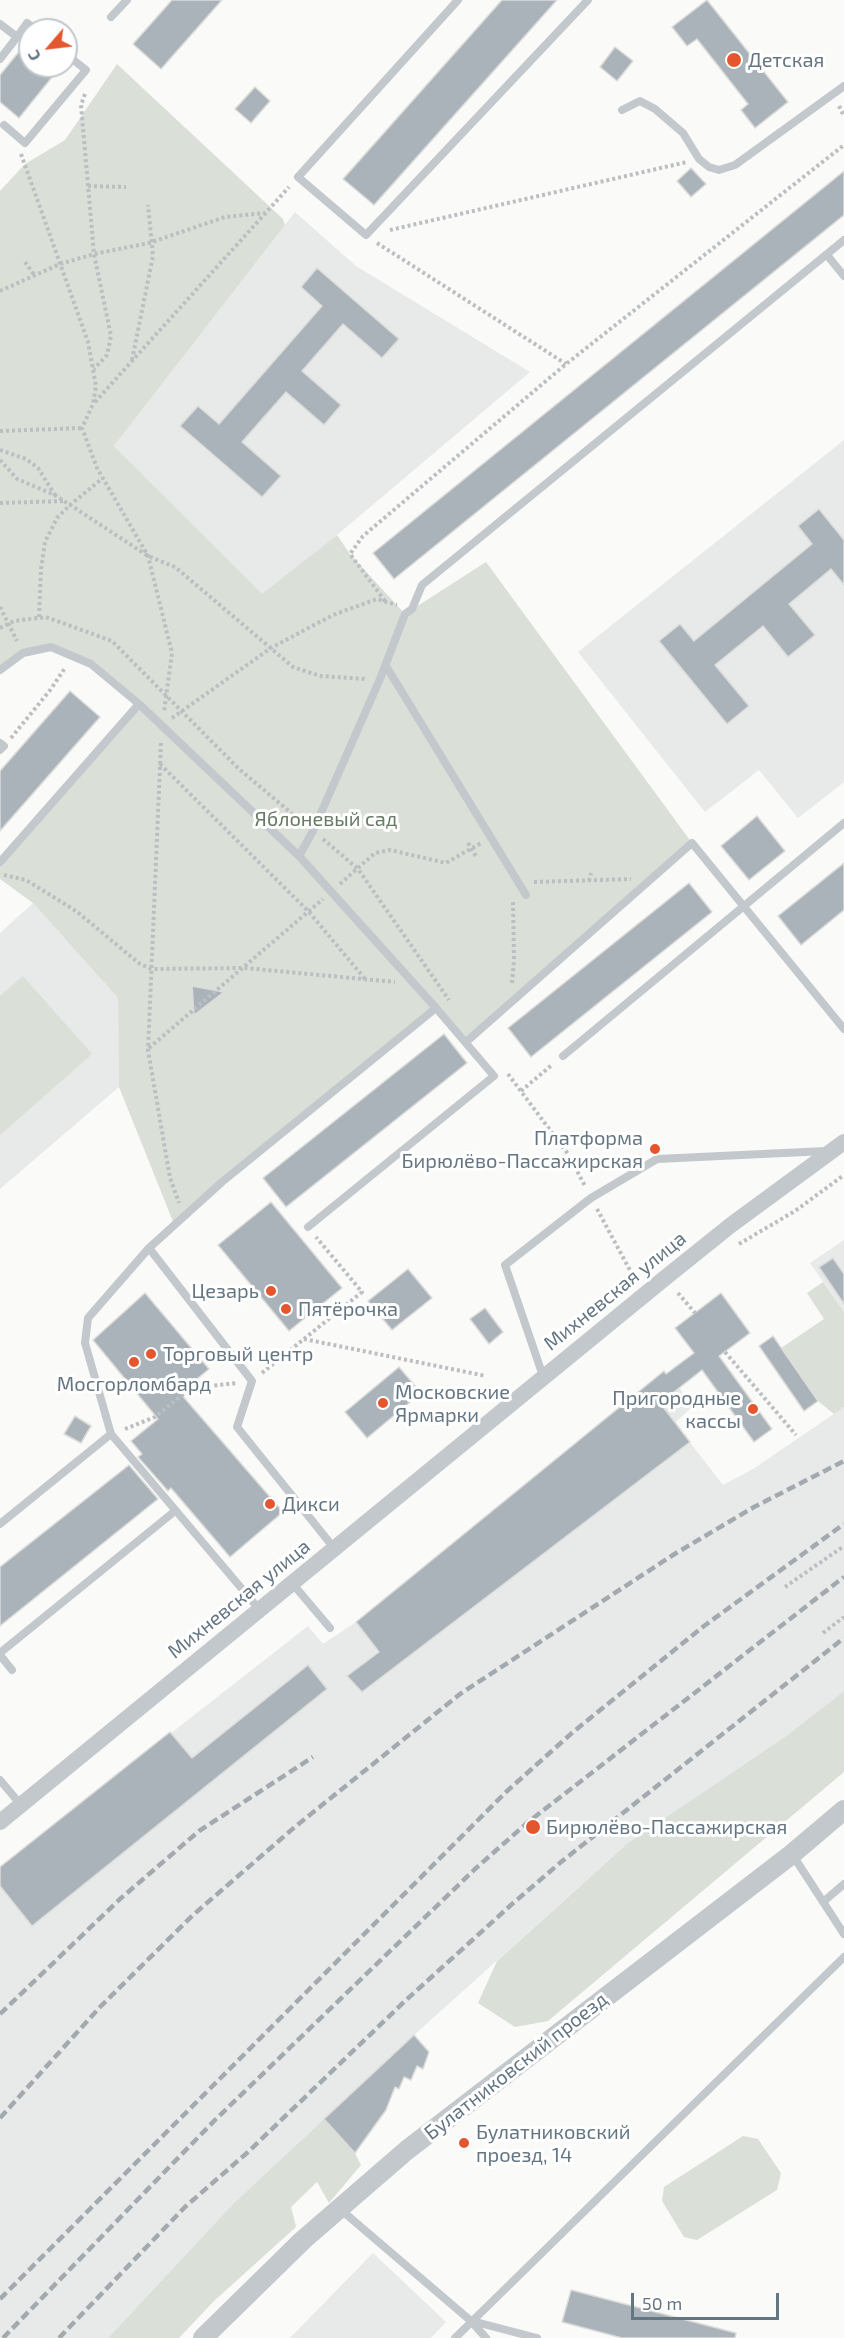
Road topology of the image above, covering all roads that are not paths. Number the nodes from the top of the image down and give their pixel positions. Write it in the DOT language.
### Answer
graph roads {
  1 [pos="127,0"];
  2 [pos="458,0"];
  3 [pos="588,0"];
  4 [pos="111,17"];
  5 [pos="0,24"];
  6 [pos="17,37"];
  7 [pos="0,59"];
  8 [pos="78,64"];
  9 [pos="844,86"];
  10 [pos="622,110"];
  11 [pos="1,125"];
  12 [pos="844,240"];
  13 [pos="827,255"];
  14 [pos="844,276"];
  15 [pos="386,666"];
  16 [pos="0,670"];
  17 [pos="139,704"];
  18 [pos="844,823"];
  19 [pos="298,856"];
  20 [pos="0,862"];
  21 [pos="526,895"];
  22 [pos="744,906"];
  23 [pos="436,1008"];
  24 [pos="844,1029"];
  25 [pos="465,1042"];
  26 [pos="563,1056"];
  27 [pos="838,1147"];
  28 [pos="308,1227"];
  29 [pos="149,1248"];
  30 [pos="543,1377"];
  31 [pos="111,1434"];
  32 [pos="175,1511"];
  33 [pos="0,1524"];
  34 [pos="334,1548"];
  35 [pos="292,1583"];
  36 [pos="259,1609"];
  37 [pos="330,1628"];
  38 [pos="0,1654"];
  39 [pos="12,1670"];
  40 [pos="0,1780"];
  41 [pos="21,1805"];
  42 [pos="844,1810"];
  43 [pos="0,1822"];
  44 [pos="792,1854"];
  45 [pos="844,1884"];
  46 [pos="823,1902"];
  47 [pos="844,1934"];
  48 [pos="844,1957"];
  49 [pos="340,2209"];
  50 [pos="471,2321"];
  51 [pos="203,2338"];
  52 [pos="455,2338"];
  53 [pos="486,2338"];
  54 [pos="537,2338"];
  1 -- 4 [label="lane"];
  2 -- 3 [label="lane"];
  5 -- 6 [label="lane"];
  6 -- 7 [label="lane"];
  8 -- 11 [label="lane"];
  9 -- 10 [label="lane"];
  12 -- 13 [label="lane"];
  13 -- 14 [label="lane"];
  13 -- 15 [label="lane"];
  15 -- 19 [label="lane"];
  15 -- 21 [label="lane"];
  16 -- 17 [label="lane"];
  17 -- 19 [label="lane"];
  17 -- 20 [label="lane"];
  18 -- 22 [label="lane"];
  19 -- 23 [label="lane"];
  22 -- 24 [label="lane"];
  22 -- 25 [label="lane"];
  22 -- 26 [label="lane"];
  23 -- 25 [label="lane"];
  23 -- 29 [label="lane"];
  25 -- 28 [label="lane"];
  27 -- 30 [label="street, Михневская улица"];
  27 -- 30 [label="lane"];
  29 -- 31 [label="lane"];
  29 -- 34 [label="lane"];
  30 -- 34 [label="street, Михневская улица"];
  31 -- 32 [label="lane"];
  31 -- 33 [label="lane"];
  32 -- 36 [label="lane"];
  32 -- 38 [label="lane"];
  34 -- 35 [label="street, Михневская улица"];
  35 -- 36 [label="street, Михневская улица"];
  35 -- 37 [label="lane"];
  36 -- 41 [label="street, Михневская улица"];
  38 -- 39 [label="lane"];
  40 -- 41 [label="lane"];
  41 -- 43 [label="street, Михневская улица"];
  42 -- 44 [label="street, Булатниковский проезд"];
  44 -- 46 [label="lane"];
  44 -- 49 [label="street, Булатниковский проезд"];
  45 -- 46 [label="lane"];
  46 -- 47 [label="lane"];
  48 -- 50 [label="lane"];
  49 -- 50 [label="lane"];
  49 -- 51 [label="street, Булатниковский проезд"];
  50 -- 52 [label="lane"];
  50 -- 53 [label="lane"];
  50 -- 54 [label="lane"];
}
